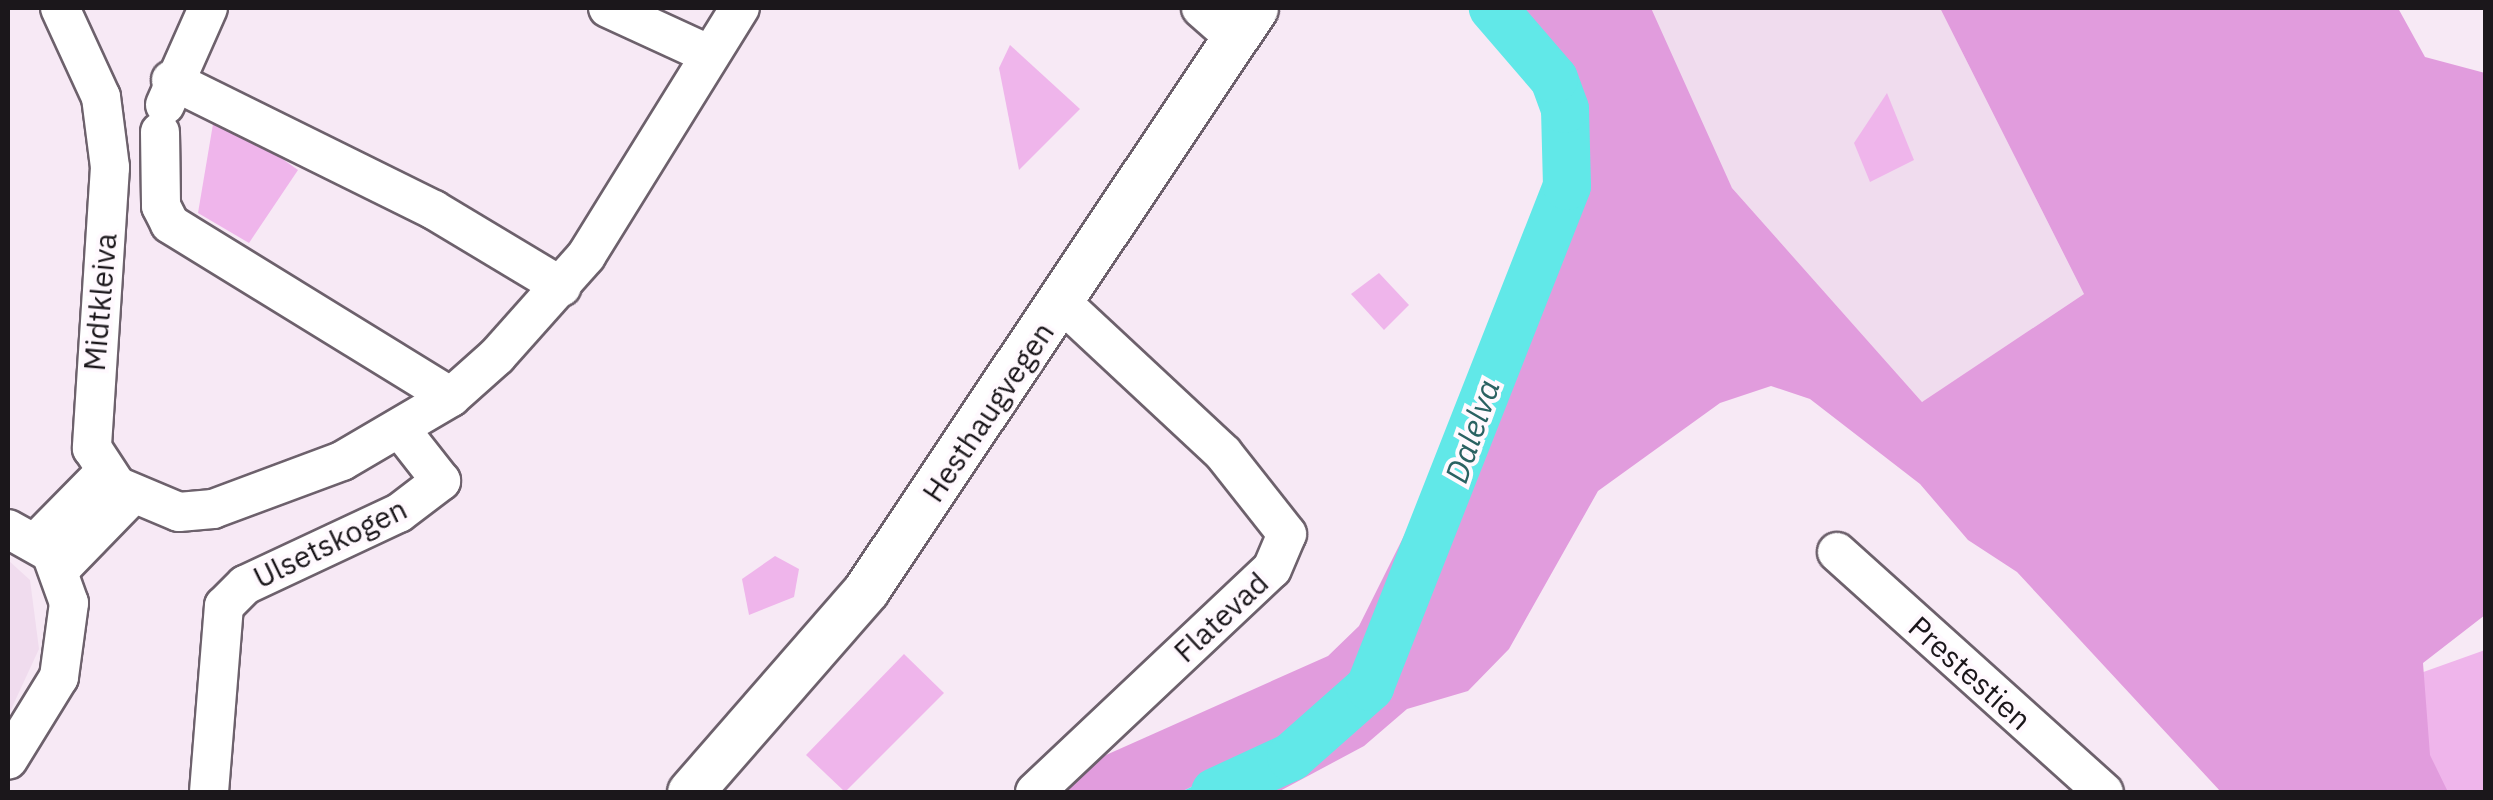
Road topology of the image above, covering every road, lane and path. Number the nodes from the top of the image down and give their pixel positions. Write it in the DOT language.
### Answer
graph roads {
  1 [pos="60,8"];
  2 [pos="208,8"];
  3 [pos="608,8"];
  4 [pos="740,8"];
  5 [pos="1201,8"];
  6 [pos="1245,22"];
  7 [pos="710,55"];
  8 [pos="171,80"];
  9 [pos="107,128"];
  10 [pos="160,132"];
  11 [pos="562,287"];
  12 [pos="1061,302"];
  13 [pos="451,397"];
  14 [pos="401,430"];
  15 [pos="118,484"];
  16 [pos="35,546"];
  17 [pos="1837,552"];
  18 [pos="8,760"];
  19 [pos="209,792"];
  20 [pos="690,792"];
  21 [pos="1036,792"];
  22 [pos="2104,792"];
  1 -- 9 [label="street, Midtkleiva"];
  2 -- 8 [label="street"];
  3 -- 7 [label="street"];
  4 -- 7 [label="street"];
  5 -- 6 [label="street"];
  6 -- 12 [label="main road, Hesthaugvegen"];
  7 -- 11 [label="street"];
  8 -- 10 [label="street"];
  8 -- 11 [label="street"];
  9 -- 10 [label="street"];
  9 -- 15 [label="street, Midtkleiva"];
  10 -- 13 [label="street"];
  11 -- 13 [label="street"];
  12 -- 20 [label="main road, Hesthaugvegen"];
  12 -- 21 [label="street, Flatevad"];
  13 -- 14 [label="street"];
  14 -- 15 [label="street"];
  14 -- 19 [label="street, Ulsetskogen"];
  15 -- 16 [label="street"];
  16 -- 18 [label="street"];
  17 -- 22 [label="street, Prestestien"];
}
